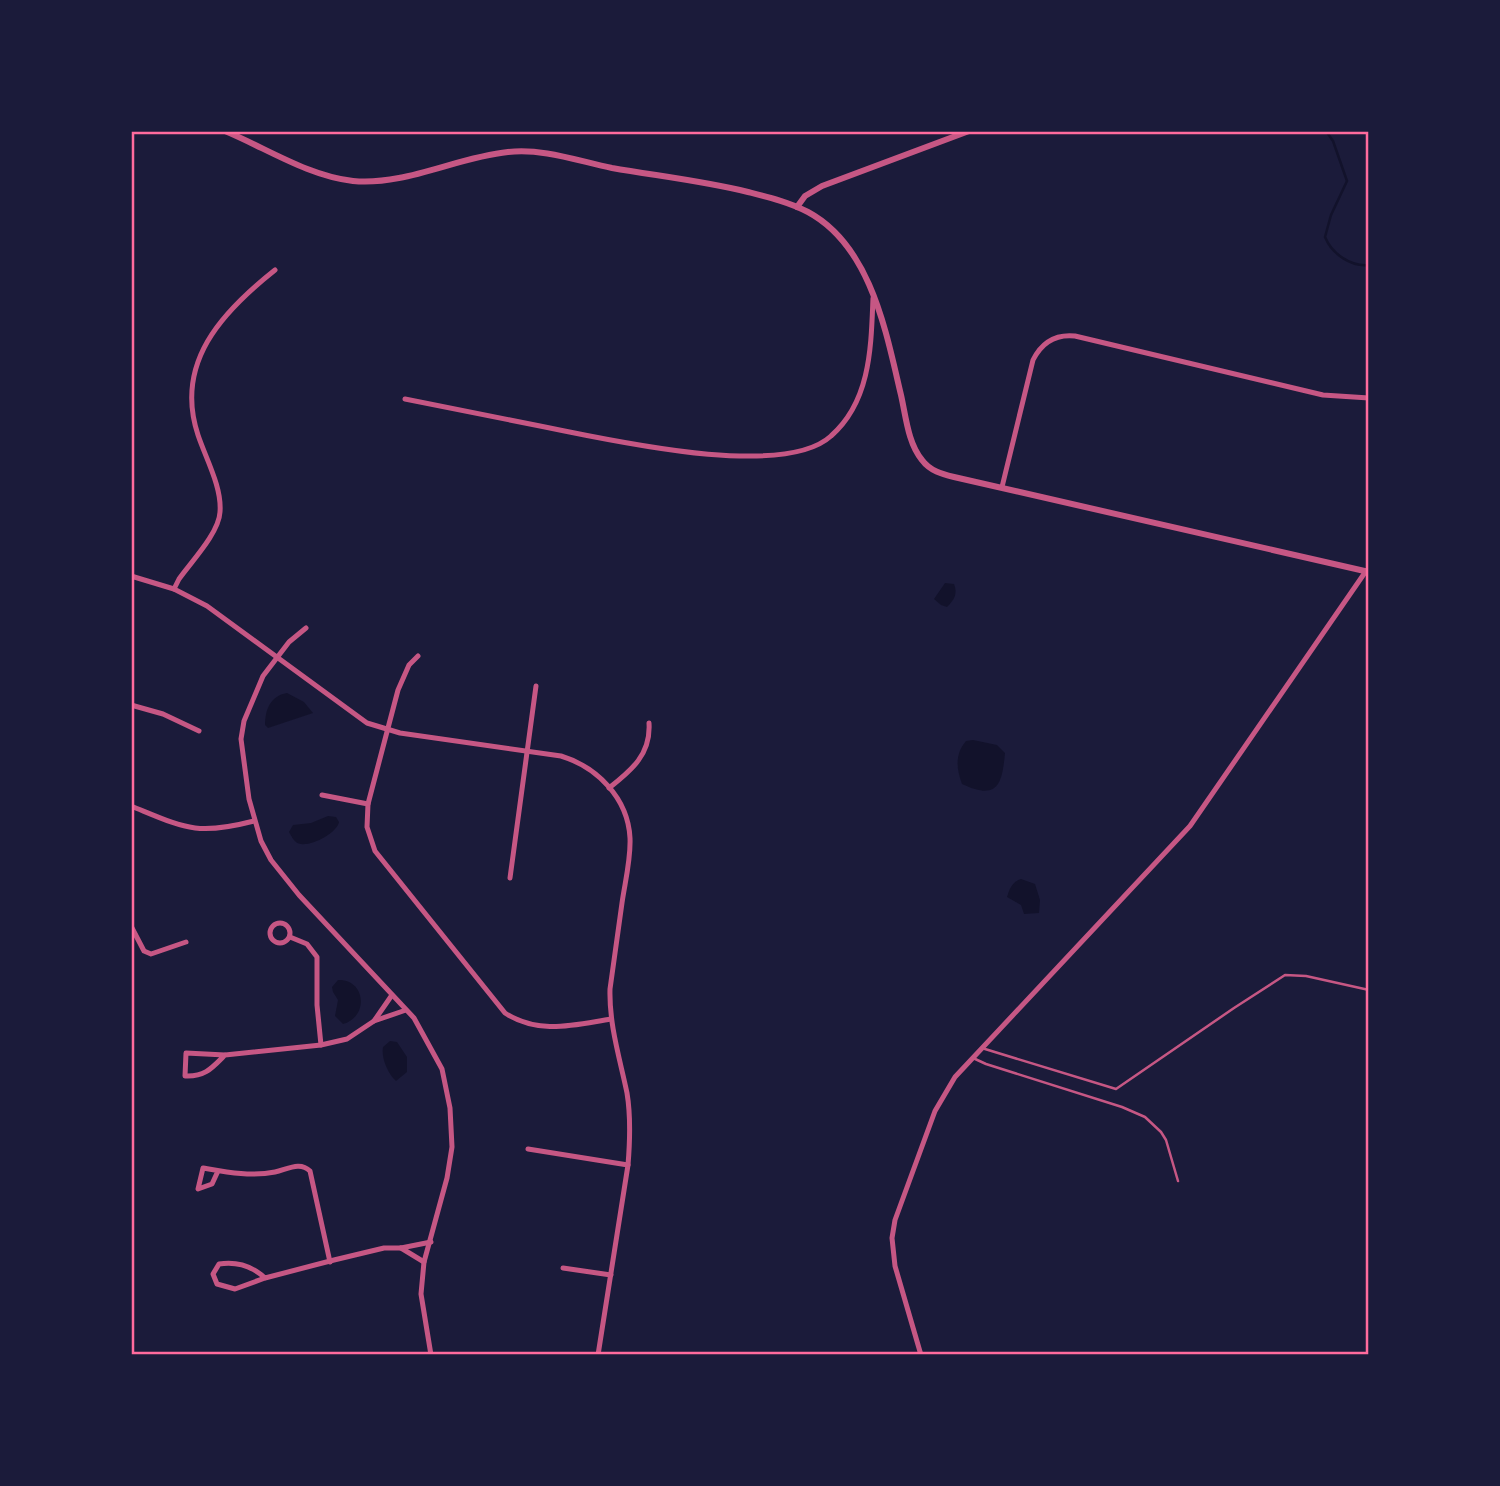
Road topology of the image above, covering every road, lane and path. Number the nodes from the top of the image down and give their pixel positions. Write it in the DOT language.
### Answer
graph roads {
  1 [pos="225,131"];
  2 [pos="969,131"];
  3 [pos="797,207"];
  4 [pos="275,270"];
  5 [pos="873,298"];
  6 [pos="1369,398"];
  7 [pos="405,399"];
  8 [pos="1002,488"];
  9 [pos="1367,571"];
  10 [pos="131,576"];
  11 [pos="174,589"];
  12 [pos="306,628"];
  13 [pos="274,656"];
  14 [pos="418,656"];
  15 [pos="536,686"];
  16 [pos="131,705"];
  17 [pos="649,723"];
  18 [pos="199,731"];
  19 [pos="387,731"];
  20 [pos="527,751"];
  21 [pos="609,788"];
  22 [pos="322,795"];
  23 [pos="368,804"];
  24 [pos="131,806"];
  25 [pos="254,821"];
  26 [pos="510,878"];
  27 [pos="131,926"];
  28 [pos="290,937"];
  29 [pos="186,942"];
  30 [pos="1369,990"];
  31 [pos="392,995"];
  32 [pos="406,1010"];
  33 [pos="611,1019"];
  34 [pos="374,1021"];
  35 [pos="321,1045"];
  36 [pos="983,1048"];
  37 [pos="226,1055"];
  38 [pos="974,1058"];
  39 [pos="528,1149"];
  40 [pos="628,1165"];
  41 [pos="218,1171"];
  42 [pos="1178,1181"];
  43 [pos="431,1242"];
  44 [pos="401,1248"];
  45 [pos="330,1262"];
  46 [pos="424,1262"];
  47 [pos="563,1268"];
  48 [pos="611,1275"];
  49 [pos="265,1278"];
  50 [pos="431,1355"];
  51 [pos="598,1355"];
  52 [pos="921,1355"];
  1 -- 3 [label="street"];
  2 -- 3 [label="street"];
  3 -- 5 [label="street"];
  4 -- 11 [label="street"];
  5 -- 7 [label="street"];
  5 -- 8 [label="street"];
  6 -- 8 [label="street"];
  8 -- 9 [label="street"];
  9 -- 36 [label="street"];
  10 -- 11 [label="street"];
  11 -- 13 [label="street"];
  12 -- 13 [label="street"];
  13 -- 19 [label="street"];
  13 -- 25 [label="street"];
  14 -- 19 [label="street"];
  15 -- 20 [label="street"];
  16 -- 18 [label="street"];
  17 -- 21 [label="street"];
  19 -- 20 [label="street"];
  19 -- 23 [label="street"];
  20 -- 21 [label="street"];
  20 -- 26 [label="street"];
  21 -- 33 [label="street"];
  22 -- 23 [label="street"];
  23 -- 33 [label="street"];
  24 -- 25 [label="street"];
  25 -- 31 [label="street"];
  27 -- 29 [label="street"];
  28 -- 35 [label="street"];
  30 -- 36 [label="lane"];
  31 -- 32 [label="street"];
  31 -- 34 [label="street"];
  32 -- 34 [label="street"];
  32 -- 43 [label="street"];
  33 -- 40 [label="street"];
  34 -- 35 [label="street"];
  35 -- 37 [label="street"];
  36 -- 38 [label="street"];
  37 -- 37 [label="street"];
  38 -- 42 [label="lane"];
  38 -- 52 [label="street"];
  39 -- 40 [label="street"];
  40 -- 48 [label="street"];
  41 -- 41 [label="street"];
  41 -- 45 [label="street"];
  43 -- 44 [label="street"];
  43 -- 46 [label="street"];
  44 -- 45 [label="street"];
  44 -- 46 [label="street"];
  45 -- 49 [label="street"];
  46 -- 50 [label="street"];
  47 -- 48 [label="street"];
  48 -- 51 [label="street"];
  49 -- 49 [label="street"];
}
